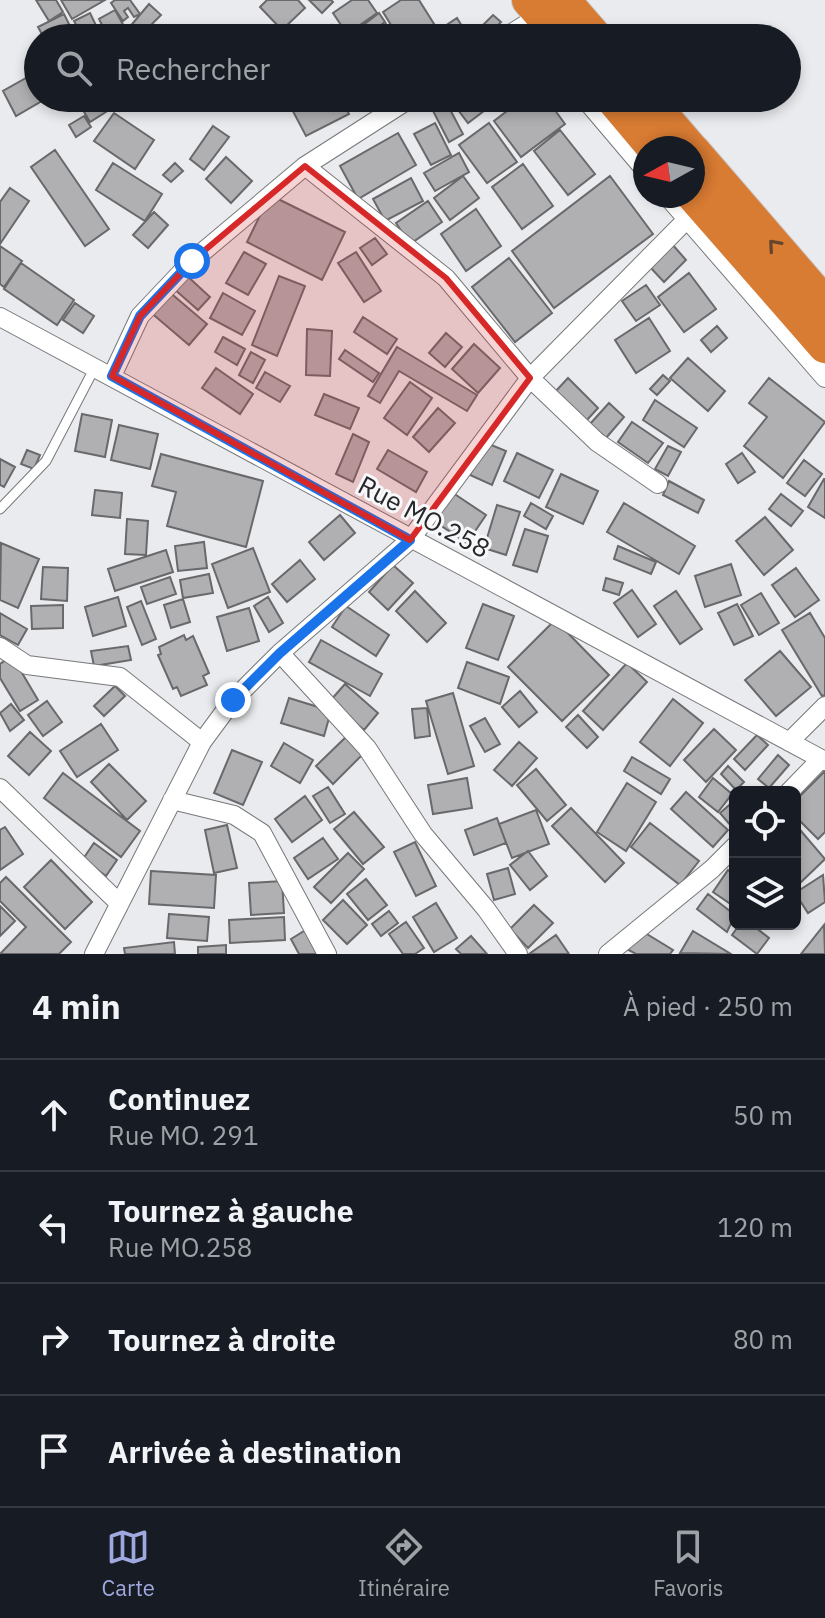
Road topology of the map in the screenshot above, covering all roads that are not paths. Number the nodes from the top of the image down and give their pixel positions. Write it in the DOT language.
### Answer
graph roads {
  1 [pos="389,112"];
  2 [pos="596,112"];
  3 [pos="624,112"];
  4 [pos="659,112"];
  5 [pos="644,136"];
  6 [pos="680,136"];
  7 [pos="633,156"];
  8 [pos="705,165"];
  9 [pos="305,166"];
  10 [pos="692,208"];
  11 [pos="696,208"];
  12 [pos="696,208"];
  13 [pos="825,304"];
  14 [pos="0,317"];
  15 [pos="825,346"];
  16 [pos="94,369"];
  17 [pos="112,376"];
  18 [pos="530,378"];
  19 [pos="825,378"];
  20 [pos="658,484"];
  21 [pos="0,509"];
  22 [pos="410,540"];
  23 [pos="0,647"];
  24 [pos="280,653"];
  25 [pos="825,706"];
  26 [pos="202,742"];
  27 [pos="789,742"];
  28 [pos="823,760"];
  29 [pos="795,786"];
  30 [pos="0,788"];
  31 [pos="172,800"];
  32 [pos="729,852"];
  33 [pos="119,903"];
  34 [pos="94,954"];
  35 [pos="327,954"];
  36 [pos="518,954"];
  37 [pos="608,954"];
  1 -- 9 [label="street"];
  2 -- 7 [label="street"];
  3 -- 5 [label="highway"];
  4 -- 6 [label="highway"];
  13 -- 8 [label="highway, one-way"];
  9 -- 17 [label="street"];
  9 -- 18 [label="street"];
  10 -- 18 [label="street"];
  11 -- 15 [label="highway"];
  12 -- 19 [label="street"];
  14 -- 16 [label="street, Rue MO.258"];
  16 -- 17 [label="street, Rue MO.258"];
  16 -- 21 [label="lane"];
  17 -- 22 [label="street, Rue MO.258"];
  18 -- 20 [label="street"];
  18 -- 22 [label="street"];
  22 -- 24 [label="street"];
  22 -- 27 [label="street, Rue MO.258"];
  23 -- 26 [label="street"];
  24 -- 26 [label="street"];
  24 -- 36 [label="street"];
  25 -- 27 [label="street"];
  26 -- 31 [label="street"];
  27 -- 28 [label="street, Rue MO.258"];
  28 -- 29 [label="street"];
  30 -- 33 [label="street"];
  31 -- 33 [label="street"];
  31 -- 35 [label="street"];
  32 -- 37 [label="street"];
  33 -- 34 [label="street"];
}
